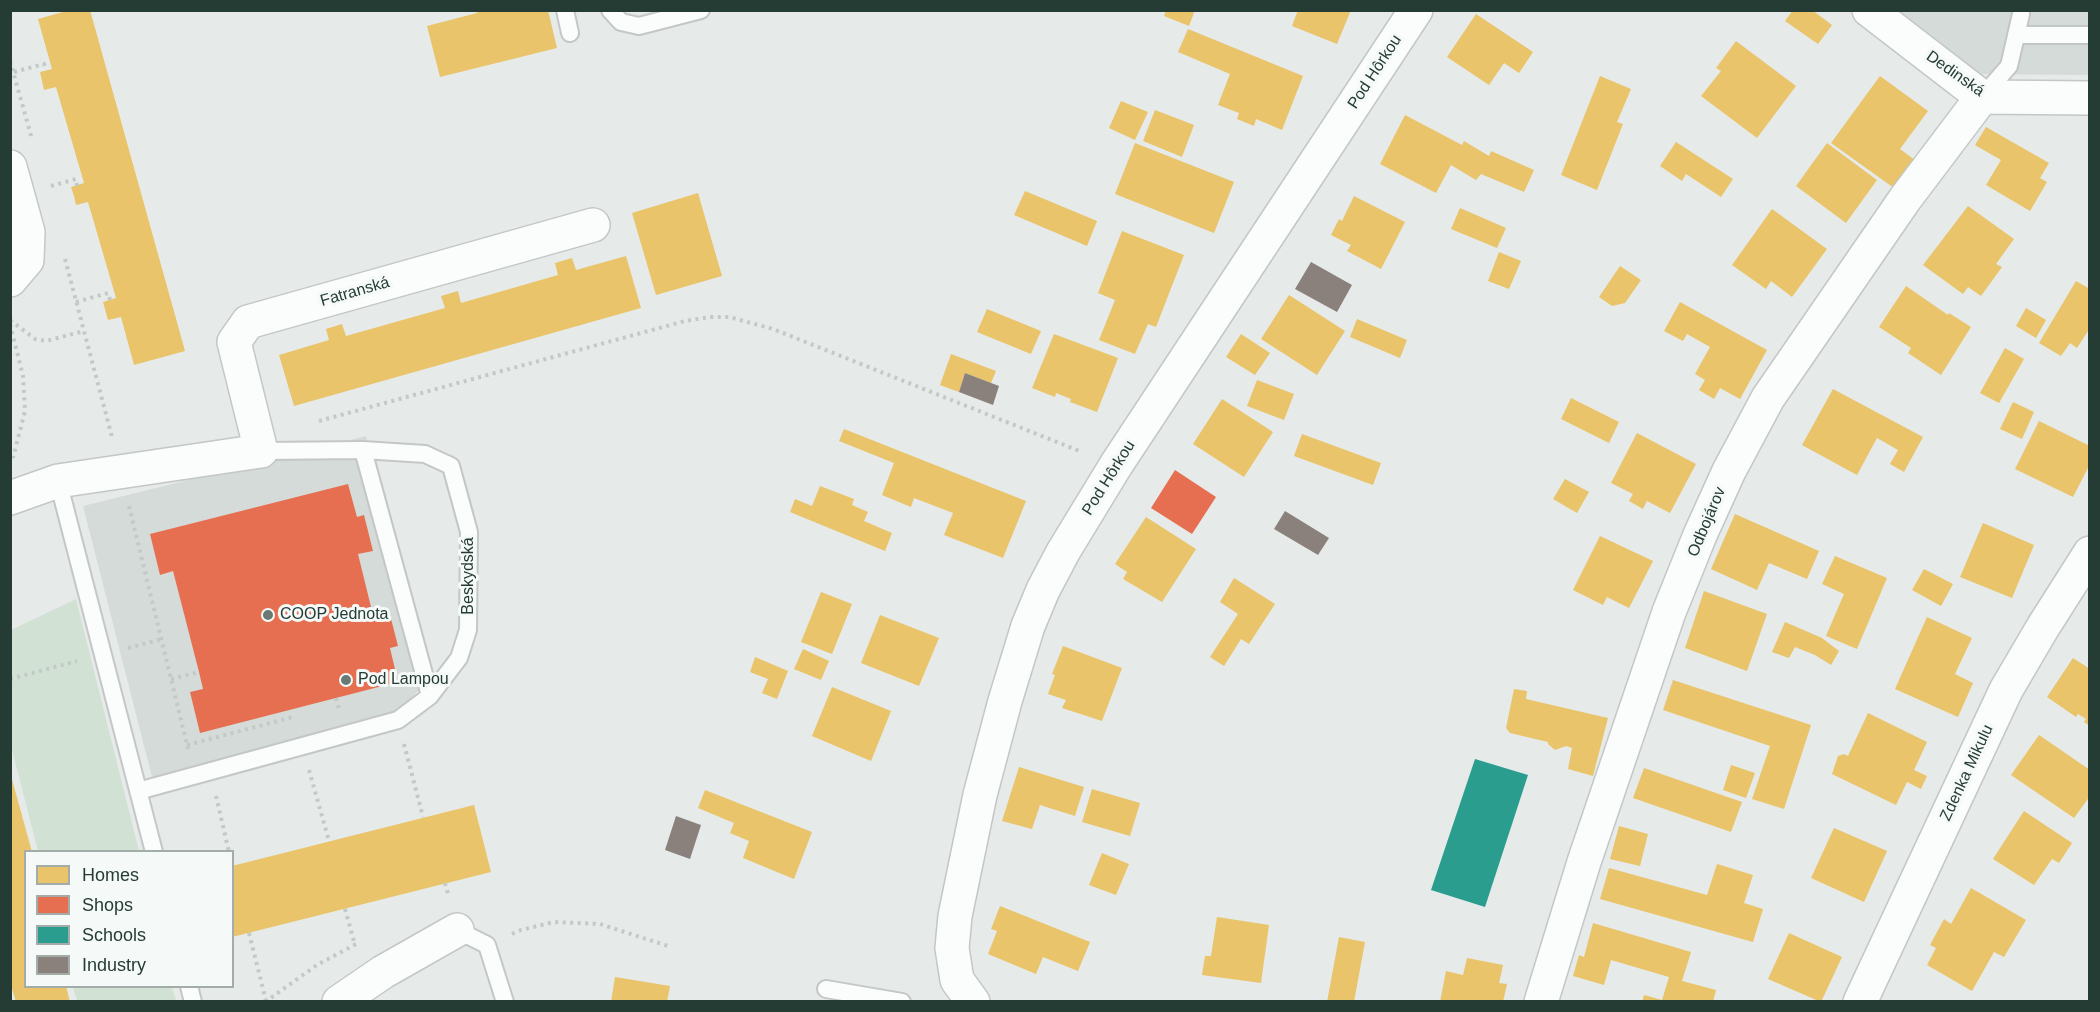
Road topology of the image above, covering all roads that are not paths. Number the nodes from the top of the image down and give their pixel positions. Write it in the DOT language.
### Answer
graph roads {
  1 [pos="565,10"];
  2 [pos="610,10"];
  3 [pos="701,10"];
  4 [pos="1416,10"];
  5 [pos="1869,10"];
  6 [pos="2021,14"];
  7 [pos="570,33"];
  8 [pos="2016,35"];
  9 [pos="2090,35"];
  10 [pos="1982,97"];
  11 [pos="2090,98"];
  12 [pos="10,167"];
  13 [pos="593,225"];
  14 [pos="10,280"];
  15 [pos="363,450"];
  16 [pos="261,451"];
  17 [pos="58,481"];
  18 [pos="10,498"];
  19 [pos="2090,553"];
  20 [pos="430,696"];
  21 [pos="138,791"];
  22 [pos="153,850"];
  23 [pos="457,930"];
  24 [pos="826,989"];
  25 [pos="339,1002"];
  26 [pos="505,1002"];
  27 [pos="902,1002"];
  28 [pos="973,1002"];
  29 [pos="1541,1002"];
  30 [pos="1860,1002"];
  1 -- 7 [label="lane"];
  2 -- 3 [label="lane"];
  4 -- 28 [label="street, Pod Hôrkou"];
  5 -- 10 [label="street, Dedinská"];
  6 -- 8 [label="lane"];
  8 -- 9 [label="lane"];
  8 -- 10 [label="lane"];
  10 -- 11 [label="street, Dedinská"];
  10 -- 29 [label="street, Odbojárov"];
  12 -- 14 [label="street"];
  13 -- 16 [label="street, Fatranská"];
  15 -- 16 [label="lane, Beskydská"];
  15 -- 20 [label="lane"];
  15 -- 20 [label="lane, Beskydská"];
  16 -- 17 [label="street, Beskydská"];
  17 -- 18 [label="street, Beskydská"];
  17 -- 21 [label="lane"];
  19 -- 30 [label="street, Zdenka Mikulu"];
  20 -- 21 [label="lane, Beskydská"];
  21 -- 22 [label="lane"];
  23 -- 25 [label="street"];
  23 -- 26 [label="lane"];
  24 -- 27 [label="lane"];
}
